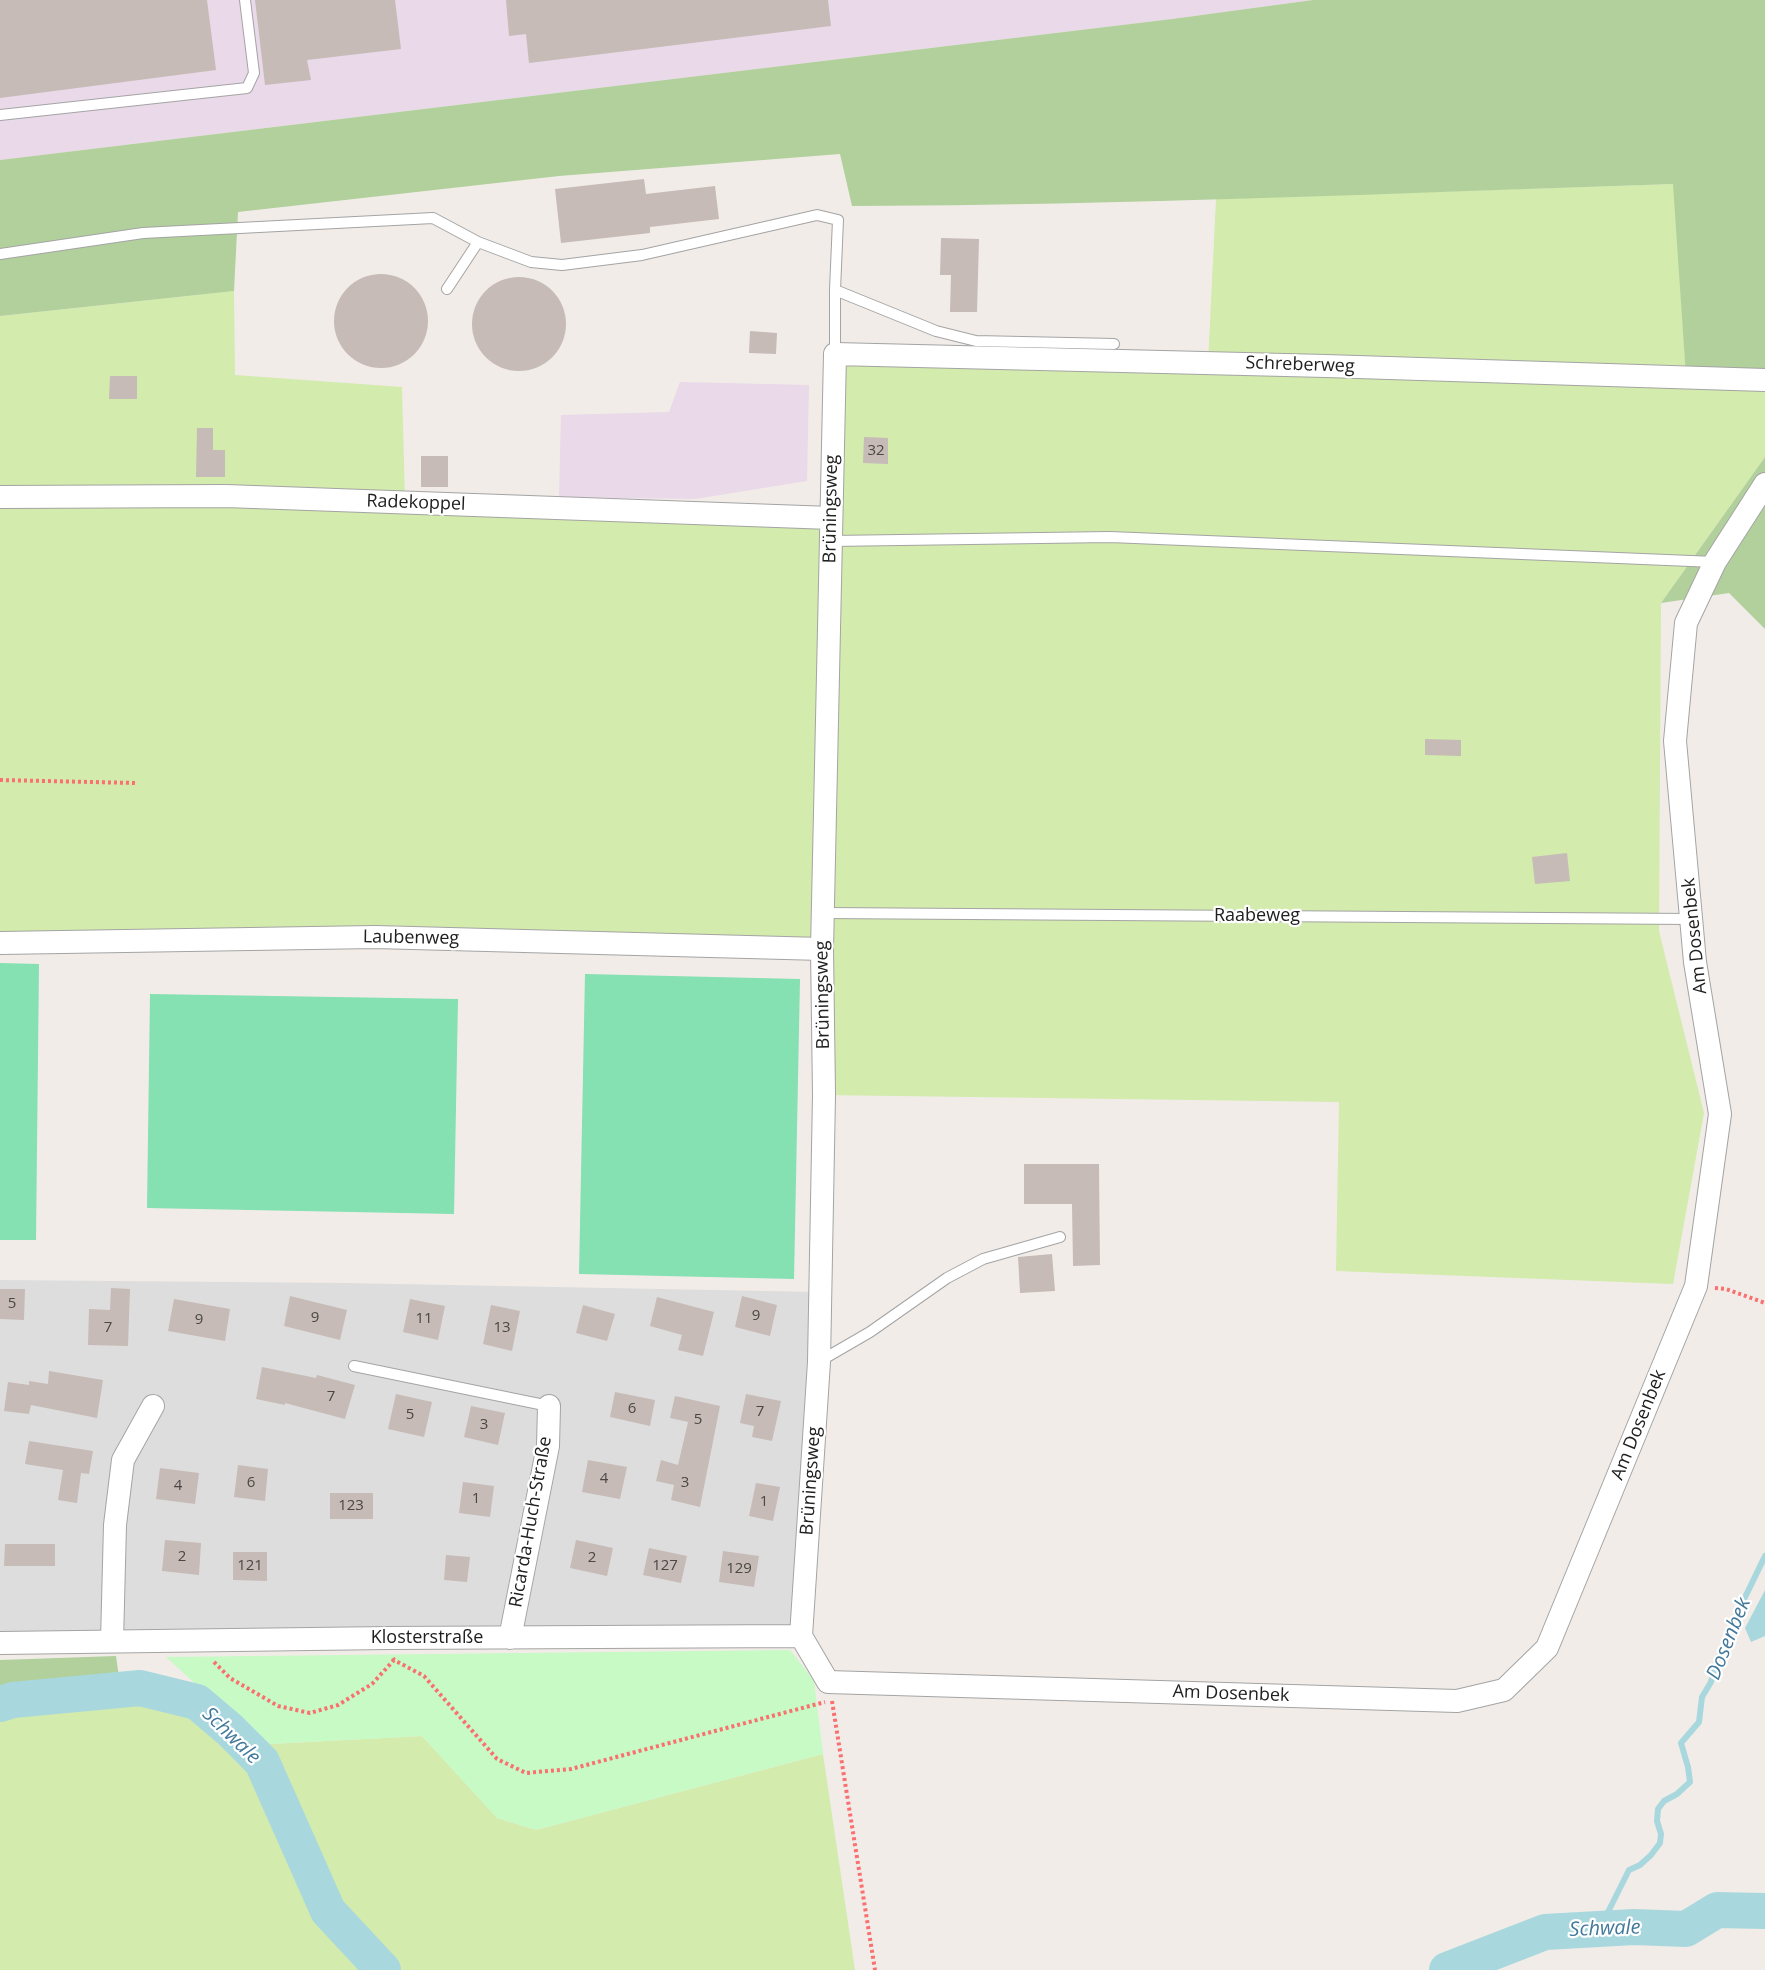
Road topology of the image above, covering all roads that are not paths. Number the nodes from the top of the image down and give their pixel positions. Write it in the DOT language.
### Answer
graph roads {
  1 [pos="245,0"];
  2 [pos="0,116"];
  3 [pos="478,243"];
  4 [pos="0,254"];
  5 [pos="447,289"];
  6 [pos="835,290"];
  7 [pos="1114,344"];
  8 [pos="835,354"];
  9 [pos="1765,380"];
  10 [pos="1765,483"];
  11 [pos="0,497"];
  12 [pos="831,530"];
  13 [pos="1715,562"];
  14 [pos="823,913"];
  15 [pos="1692,919"];
  16 [pos="0,943"];
  17 [pos="822,949"];
  18 [pos="1060,1237"];
  19 [pos="819,1362"];
  20 [pos="354,1366"];
  21 [pos="153,1406"];
  22 [pos="549,1406"];
  23 [pos="801,1636"];
  24 [pos="510,1638"];
  25 [pos="112,1641"];
  26 [pos="0,1643"];
  1 -- 2 [label="lane"];
  3 -- 4 [label="lane"];
  3 -- 5 [label="lane"];
  3 -- 6 [label="lane"];
  6 -- 7 [label="lane"];
  6 -- 8 [label="lane"];
  8 -- 9 [label="street, Schreberweg"];
  8 -- 12 [label="street, Brüningsweg"];
  10 -- 13 [label="street, Am Dosenbek"];
  11 -- 12 [label="street, Radekoppel"];
  12 -- 13 [label="lane"];
  12 -- 14 [label="street, Brüningsweg"];
  13 -- 15 [label="street, Am Dosenbek"];
  14 -- 15 [label="lane, Raabeweg"];
  14 -- 17 [label="street, Brüningsweg"];
  15 -- 23 [label="street, Am Dosenbek"];
  16 -- 17 [label="street, Laubenweg"];
  17 -- 19 [label="street, Brüningsweg"];
  18 -- 19 [label="lane"];
  19 -- 23 [label="street, Brüningsweg"];
  20 -- 22 [label="lane"];
  21 -- 25 [label="street"];
  22 -- 24 [label="street, Ricarda-Huch-Straße"];
  23 -- 24 [label="street, Klosterstraße"];
  24 -- 25 [label="street, Klosterstraße"];
  25 -- 26 [label="street, Klosterstraße"];
}
